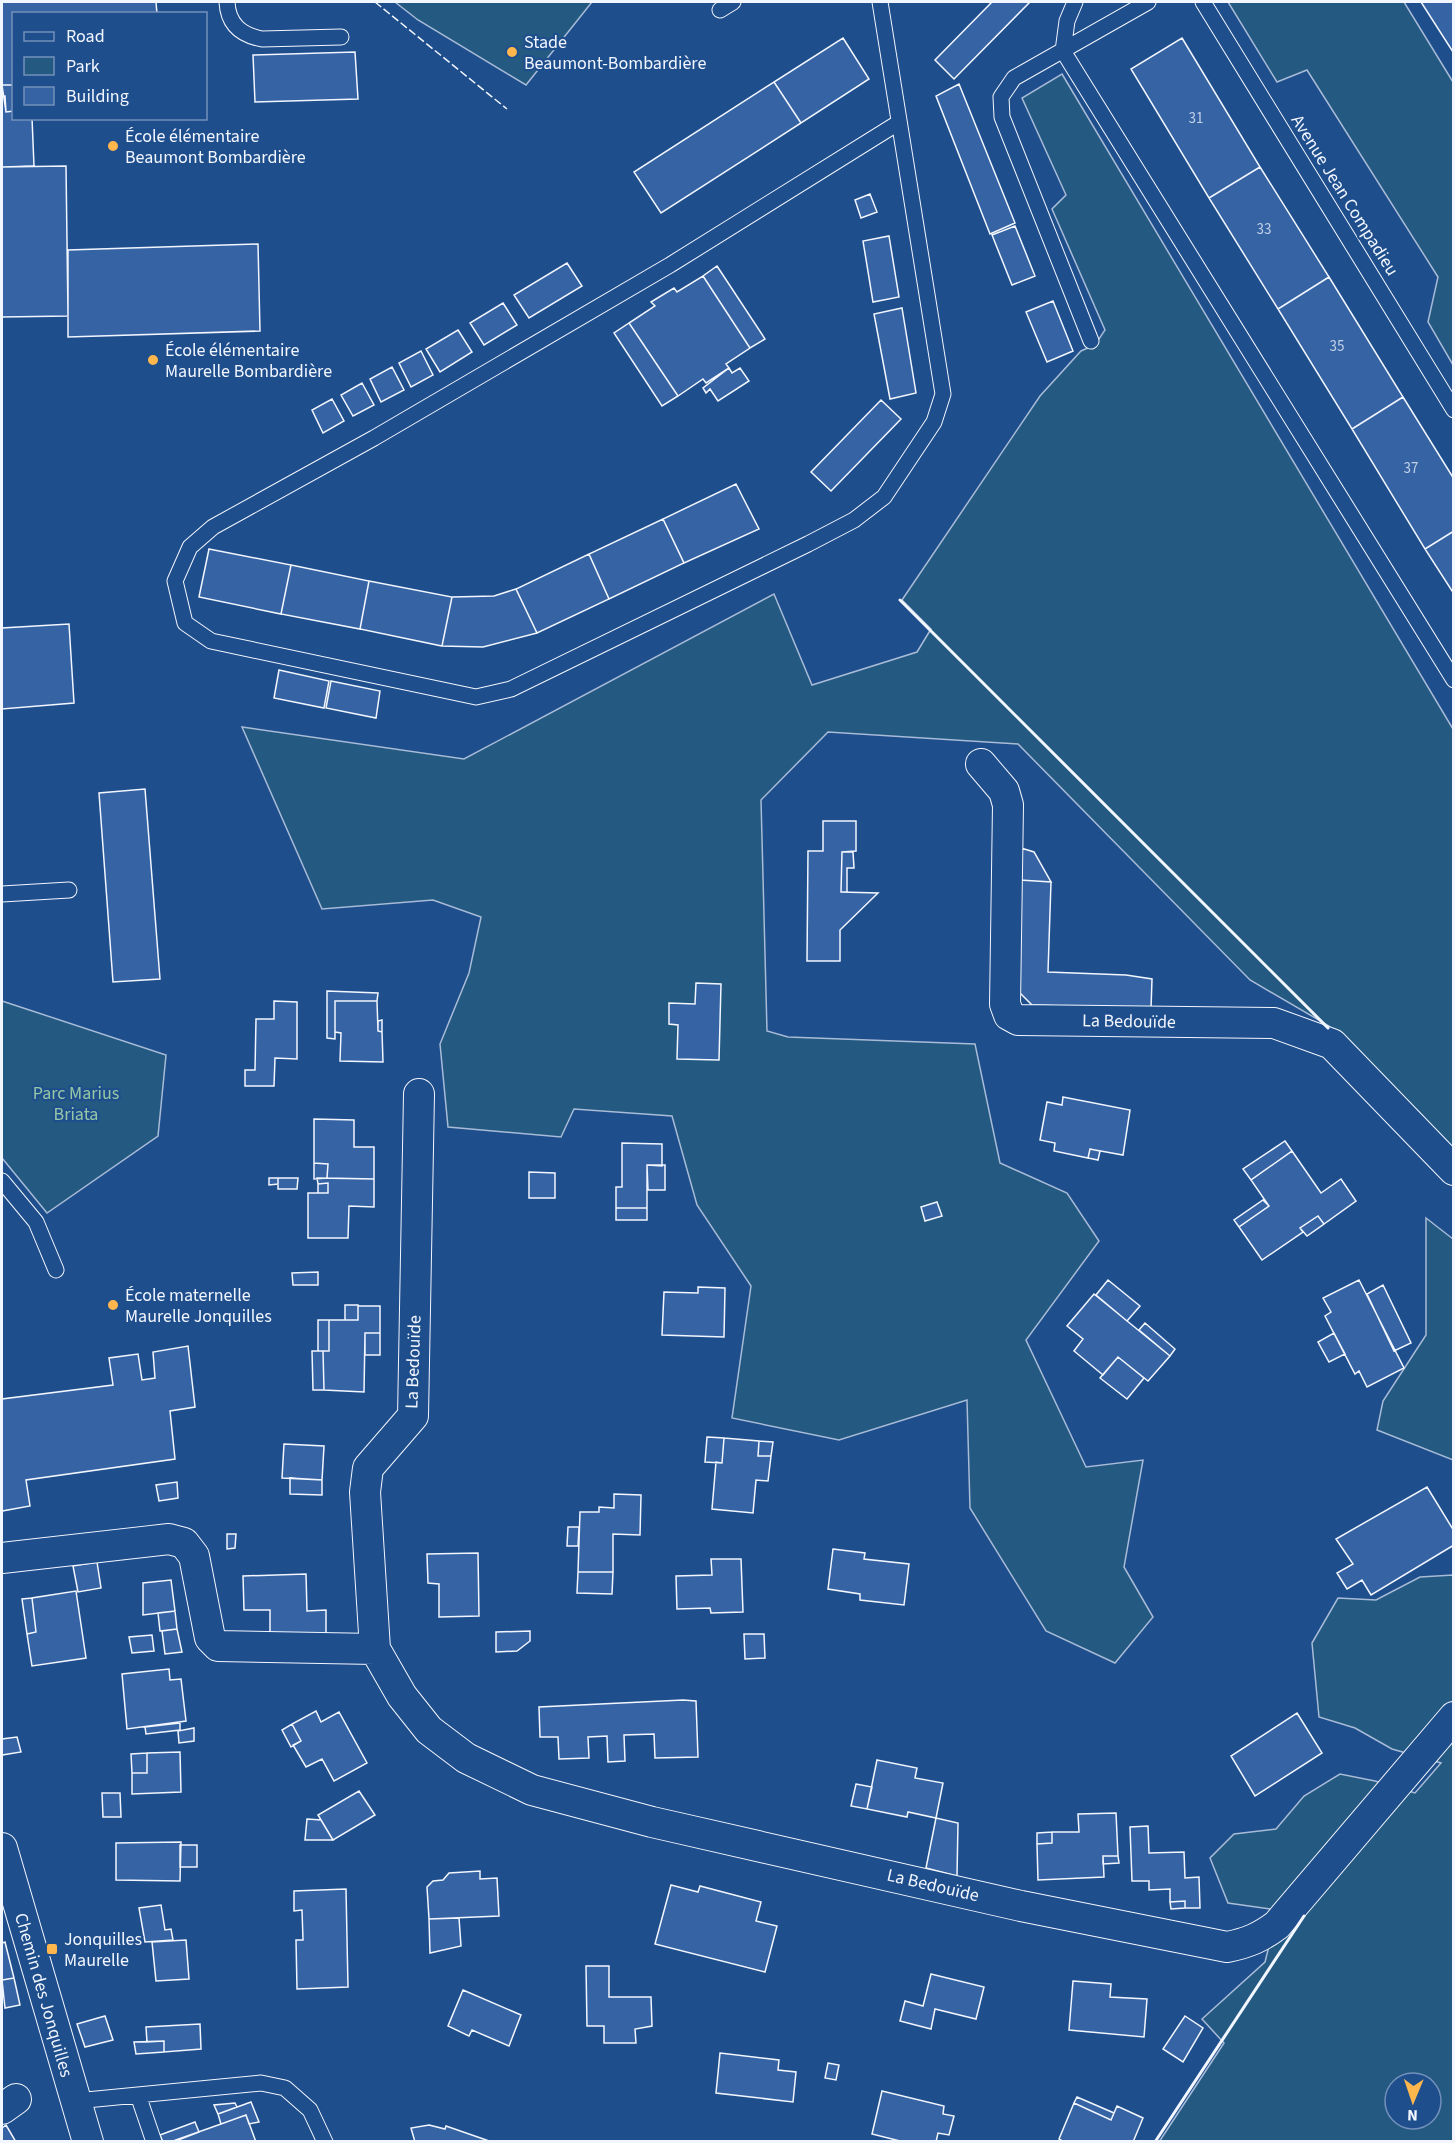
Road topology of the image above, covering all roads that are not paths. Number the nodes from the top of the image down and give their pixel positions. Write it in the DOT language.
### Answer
graph roads {
  1 [pos="227,2"];
  2 [pos="880,2"];
  3 [pos="1075,2"];
  4 [pos="1148,2"];
  5 [pos="1203,2"];
  6 [pos="341,37"];
  7 [pos="1063,51"];
  8 [pos="898,123"];
  9 [pos="1091,341"];
  10 [pos="1454,410"];
  11 [pos="1454,680"];
  12 [pos="981,764"];
  13 [pos="69,890"];
  14 [pos="2,894"];
  15 [pos="419,1094"];
  16 [pos="1454,1170"];
  17 [pos="2,1181"];
  18 [pos="56,1270"];
  19 [pos="2,1558"];
  20 [pos="375,1649"];
  21 [pos="1454,1717"];
  22 [pos="2,1848"];
  23 [pos="138,2095"];
  24 [pos="76,2101"];
  25 [pos="88,2142"];
  26 [pos="154,2142"];
  27 [pos="325,2142"];
  1 -- 6 [label="lane"];
  2 -- 8 [label="lane"];
  3 -- 7 [label="lane"];
  4 -- 7 [label="lane"];
  5 -- 10 [label="lane, Avenue Jean Compadieu"];
  7 -- 9 [label="lane"];
  7 -- 11 [label="lane"];
  8 -- 8 [label="lane"];
  12 -- 16 [label="street, La Bedouïde"];
  13 -- 14 [label="lane"];
  15 -- 20 [label="street, La Bedouïde"];
  17 -- 18 [label="lane"];
  19 -- 20 [label="street"];
  20 -- 21 [label="street, La Bedouïde"];
  22 -- 24 [label="street, Chemin des Jonquilles"];
  23 -- 24 [label="lane"];
  23 -- 26 [label="lane"];
  23 -- 27 [label="lane"];
  24 -- 25 [label="street, Chemin des Jonquilles"];
}
